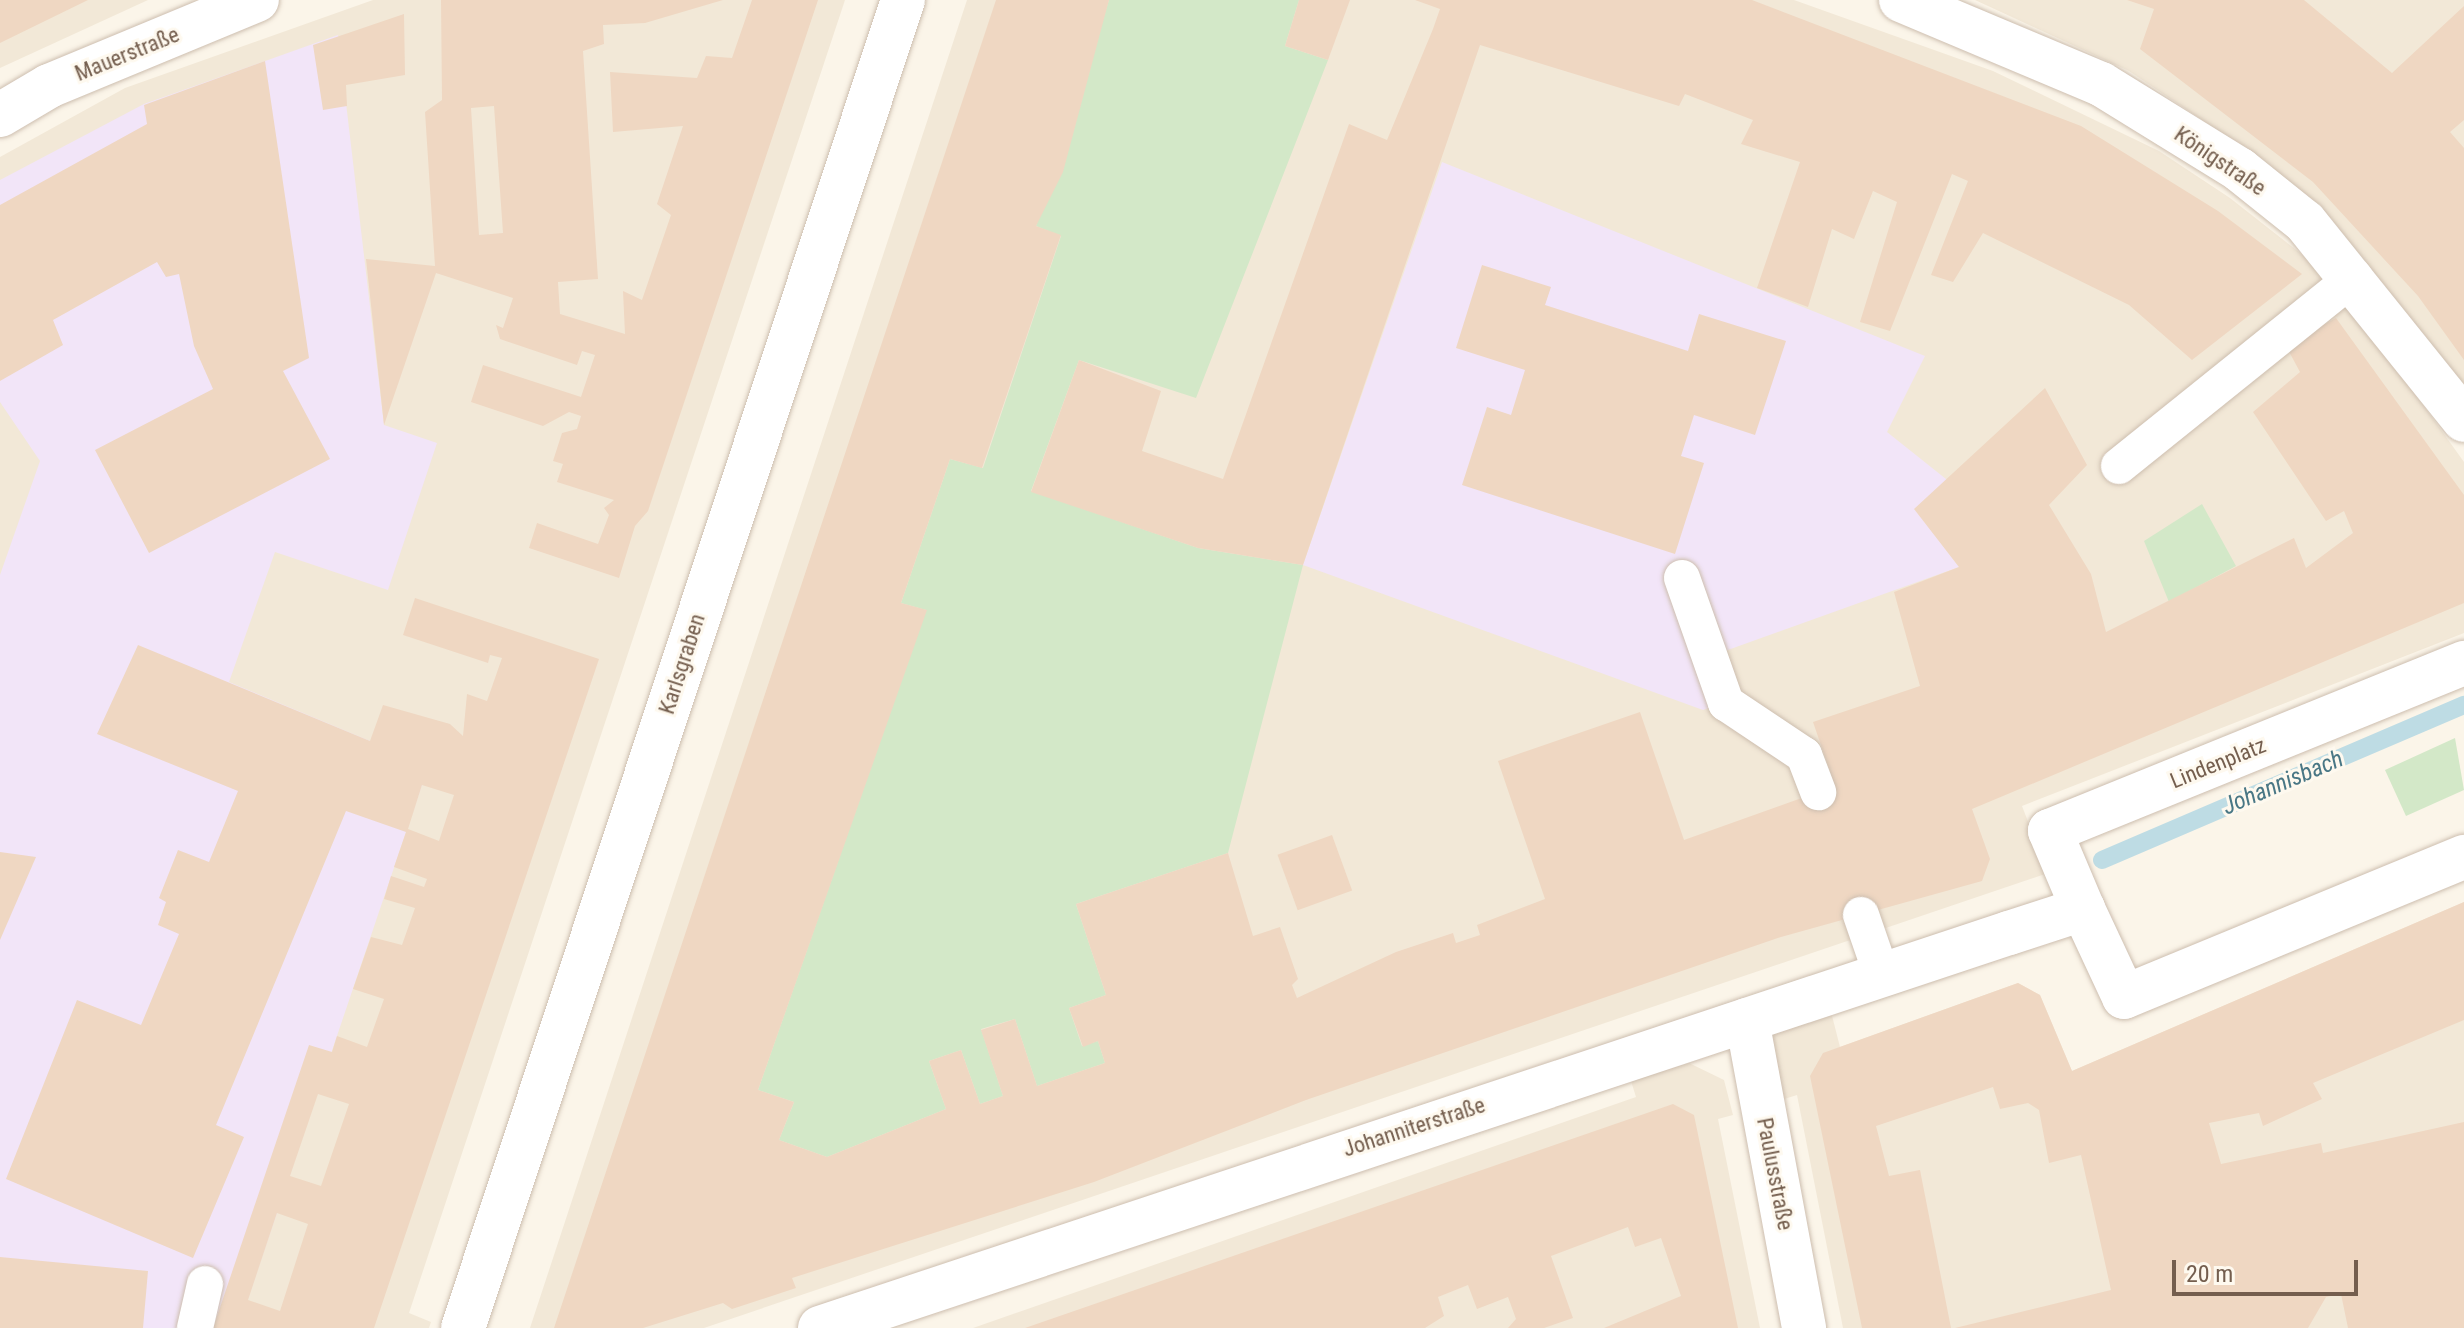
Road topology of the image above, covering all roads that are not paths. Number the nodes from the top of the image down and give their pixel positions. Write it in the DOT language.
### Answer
graph roads {
  1 [pos="257,0"];
  2 [pos="903,0"];
  3 [pos="1901,0"];
  4 [pos="0,115"];
  5 [pos="2354,277"];
  6 [pos="2464,420"];
  7 [pos="2119,466"];
  8 [pos="1682,578"];
  9 [pos="2464,663"];
  10 [pos="1818,792"];
  11 [pos="2464,857"];
  12 [pos="2083,909"];
  13 [pos="1861,915"];
  14 [pos="1882,976"];
  15 [pos="1747,1020"];
  16 [pos="205,1284"];
  17 [pos="195,1328"];
  18 [pos="463,1328"];
  19 [pos="820,1328"];
  20 [pos="1804,1328"];
  1 -- 4 [label="street, Mauerstraße"];
  2 -- 18 [label="street, Karlsgraben"];
  3 -- 5 [label="street, Königstraße"];
  5 -- 6 [label="street, Königstraße"];
  5 -- 7 [label="lane"];
  8 -- 10 [label="lane"];
  9 -- 12 [label="street, Lindenplatz"];
  11 -- 12 [label="street, Lindenplatz"];
  12 -- 14 [label="street, Johanniterstraße"];
  13 -- 14 [label="lane"];
  14 -- 15 [label="street, Johanniterstraße"];
  15 -- 19 [label="street, Johanniterstraße"];
  15 -- 20 [label="street, Paulusstraße"];
  16 -- 17 [label="lane"];
}
